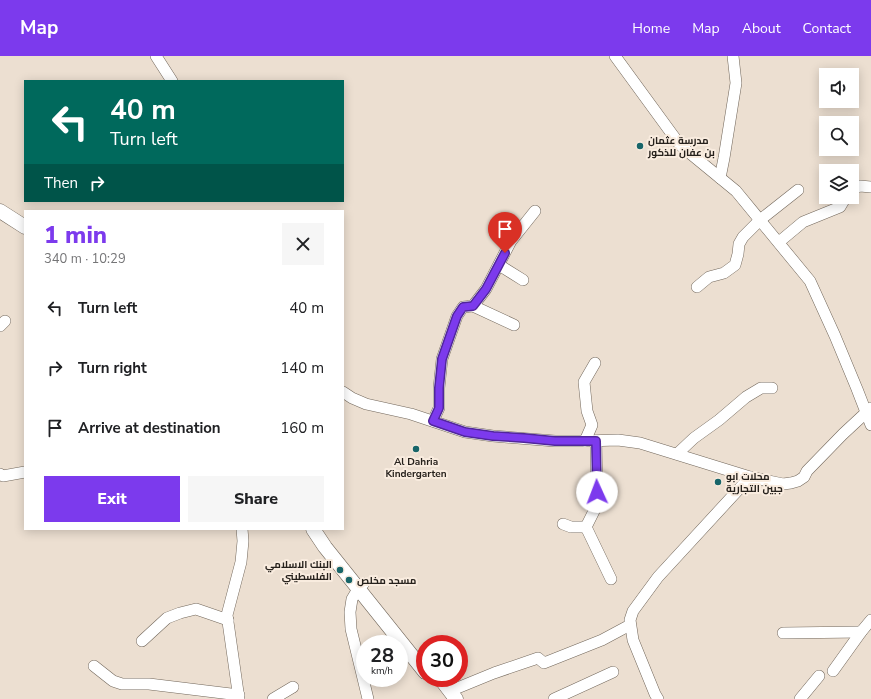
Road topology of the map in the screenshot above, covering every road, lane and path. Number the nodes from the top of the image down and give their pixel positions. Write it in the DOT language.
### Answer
graph roads {
  1 [pos="156,56"];
  2 [pos="615,56"];
  3 [pos="734,56"];
  4 [pos="171,80"];
  5 [pos="720,178"];
  6 [pos="859,186"];
  7 [pos="871,187"];
  8 [pos="798,190"];
  9 [pos="842,204"];
  10 [pos="0,211"];
  11 [pos="535,211"];
  12 [pos="0,220"];
  13 [pos="760,220"];
  14 [pos="24,226"];
  15 [pos="24,236"];
  16 [pos="779,242"];
  17 [pos="499,265"];
  18 [pos="523,280"];
  19 [pos="697,287"];
  20 [pos="473,306"];
  21 [pos="514,326"];
  22 [pos="595,363"];
  23 [pos="772,388"];
  24 [pos="344,393"];
  25 [pos="868,410"];
  26 [pos="433,421"];
  27 [pos="871,425"];
  28 [pos="590,441"];
  29 [pos="677,454"];
  30 [pos="24,472"];
  31 [pos="0,474"];
  32 [pos="750,477"];
  33 [pos="563,524"];
  34 [pos="586,527"];
  35 [pos="242,530"];
  36 [pos="314,530"];
  37 [pos="323,530"];
  38 [pos="611,579"];
  39 [pos="361,586"];
  40 [pos="228,620"];
  41 [pos="871,620"];
  42 [pos="630,625"];
  43 [pos="861,632"];
  44 [pos="783,633"];
  45 [pos="142,641"];
  46 [pos="416,650"];
  47 [pos="416,660"];
  48 [pos="94,666"];
  49 [pos="833,671"];
  50 [pos="613,672"];
  51 [pos="819,676"];
  52 [pos="293,687"];
  53 [pos="440,687"];
  54 [pos="446,687"];
  55 [pos="451,696"];
  56 [pos="239,697"];
  57 [pos="273,699"];
  58 [pos="368,699"];
  59 [pos="554,699"];
  60 [pos="658,699"];
  61 [pos="800,699"];
  1 -- 4 [label="street"];
  2 -- 5 [label="street"];
  3 -- 5 [label="street"];
  5 -- 13 [label="street"];
  6 -- 7 [label="street"];
  8 -- 13 [label="street"];
  9 -- 16 [label="street"];
  10 -- 14 [label="main road"];
  11 -- 17 [label="street"];
  12 -- 15 [label="main road"];
  13 -- 16 [label="street"];
  13 -- 19 [label="street"];
  16 -- 25 [label="street"];
  17 -- 18 [label="street"];
  17 -- 20 [label="street"];
  20 -- 21 [label="street"];
  20 -- 26 [label="street"];
  22 -- 28 [label="street"];
  23 -- 29 [label="street"];
  24 -- 26 [label="street"];
  25 -- 27 [label="street"];
  25 -- 32 [label="street"];
  26 -- 28 [label="street"];
  28 -- 29 [label="street"];
  28 -- 34 [label="street"];
  29 -- 32 [label="street"];
  30 -- 31 [label="street"];
  32 -- 42 [label="street"];
  33 -- 34 [label="street"];
  34 -- 38 [label="street"];
  35 -- 40 [label="street"];
  36 -- 39 [label="main road"];
  37 -- 39 [label="main road"];
  39 -- 46 [label="main road"];
  39 -- 47 [label="main road"];
  39 -- 58 [label="street"];
  40 -- 45 [label="street"];
  40 -- 56 [label="street"];
  41 -- 43 [label="street"];
  42 -- 55 [label="street"];
  42 -- 60 [label="street"];
  43 -- 44 [label="street"];
  43 -- 49 [label="street"];
  48 -- 56 [label="street"];
  50 -- 59 [label="street"];
  51 -- 61 [label="street"];
  52 -- 57 [label="street"];
  53 -- 55 [label="main road"];
  54 -- 55 [label="main road"];
}
